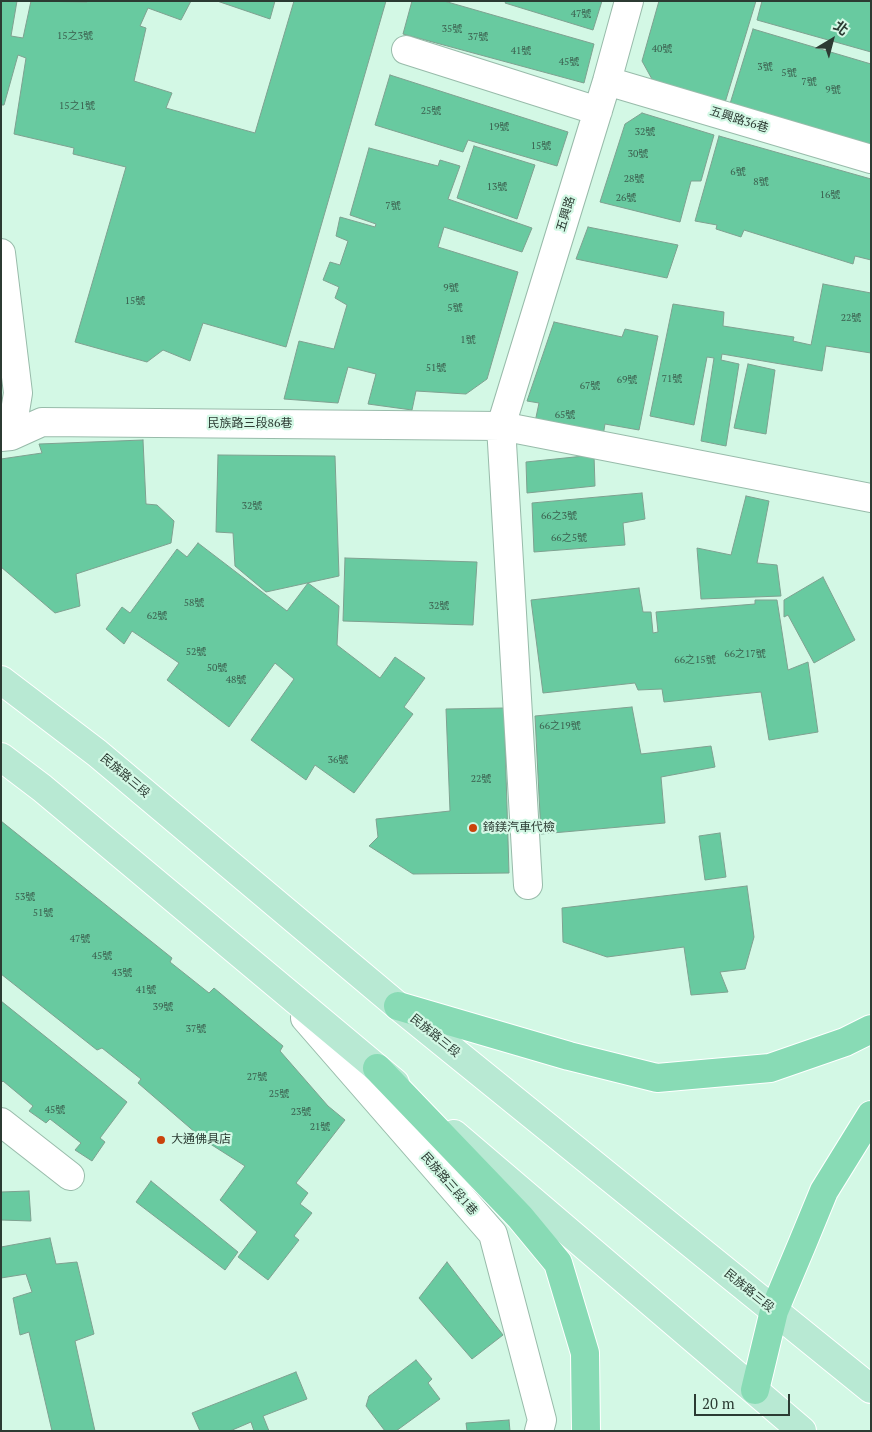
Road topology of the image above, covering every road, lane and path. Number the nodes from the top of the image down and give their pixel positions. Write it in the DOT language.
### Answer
graph roads {
  1 [pos="629,1"];
  2 [pos="406,50"];
  3 [pos="608,81"];
  4 [pos="598,111"];
  5 [pos="871,159"];
  6 [pos="1,253"];
  7 [pos="501,426"];
  8 [pos="6,437"];
  9 [pos="871,498"];
  10 [pos="1,680"];
  11 [pos="1,758"];
  12 [pos="528,885"];
  13 [pos="272,981"];
  14 [pos="398,1006"];
  15 [pos="871,1029"];
  16 [pos="377,1068"];
  17 [pos="871,1115"];
  18 [pos="1,1122"];
  19 [pos="70,1176"];
  20 [pos="774,1311"];
  21 [pos="871,1389"];
  22 [pos="755,1390"];
  23 [pos="539,1431"];
  24 [pos="586,1431"];
  25 [pos="802,1431"];
  1 -- 3 [label="street, 五興路"];
  2 -- 4 [label="street"];
  3 -- 4 [label="street, 五興路"];
  3 -- 5 [label="street, 五興路36巷"];
  4 -- 7 [label="street, 五興路"];
  6 -- 8 [label="street"];
  7 -- 8 [label="street, 民族路三段86巷"];
  7 -- 9 [label="street, 民族路三段86巷"];
  7 -- 12 [label="street"];
  10 -- 14 [label="main road, 民族路三段"];
  11 -- 13 [label="main road"];
  13 -- 16 [label="main road"];
  13 -- 23 [label="street, 民族路三段1巷"];
  14 -- 15 [label="highway"];
  14 -- 20 [label="main road, 民族路三段"];
  16 -- 22 [label="main road"];
  16 -- 24 [label="highway"];
  17 -- 20 [label="highway"];
  18 -- 19 [label="street"];
  20 -- 21 [label="main road, 民族路三段"];
  20 -- 22 [label="highway"];
  22 -- 25 [label="main road"];
}
